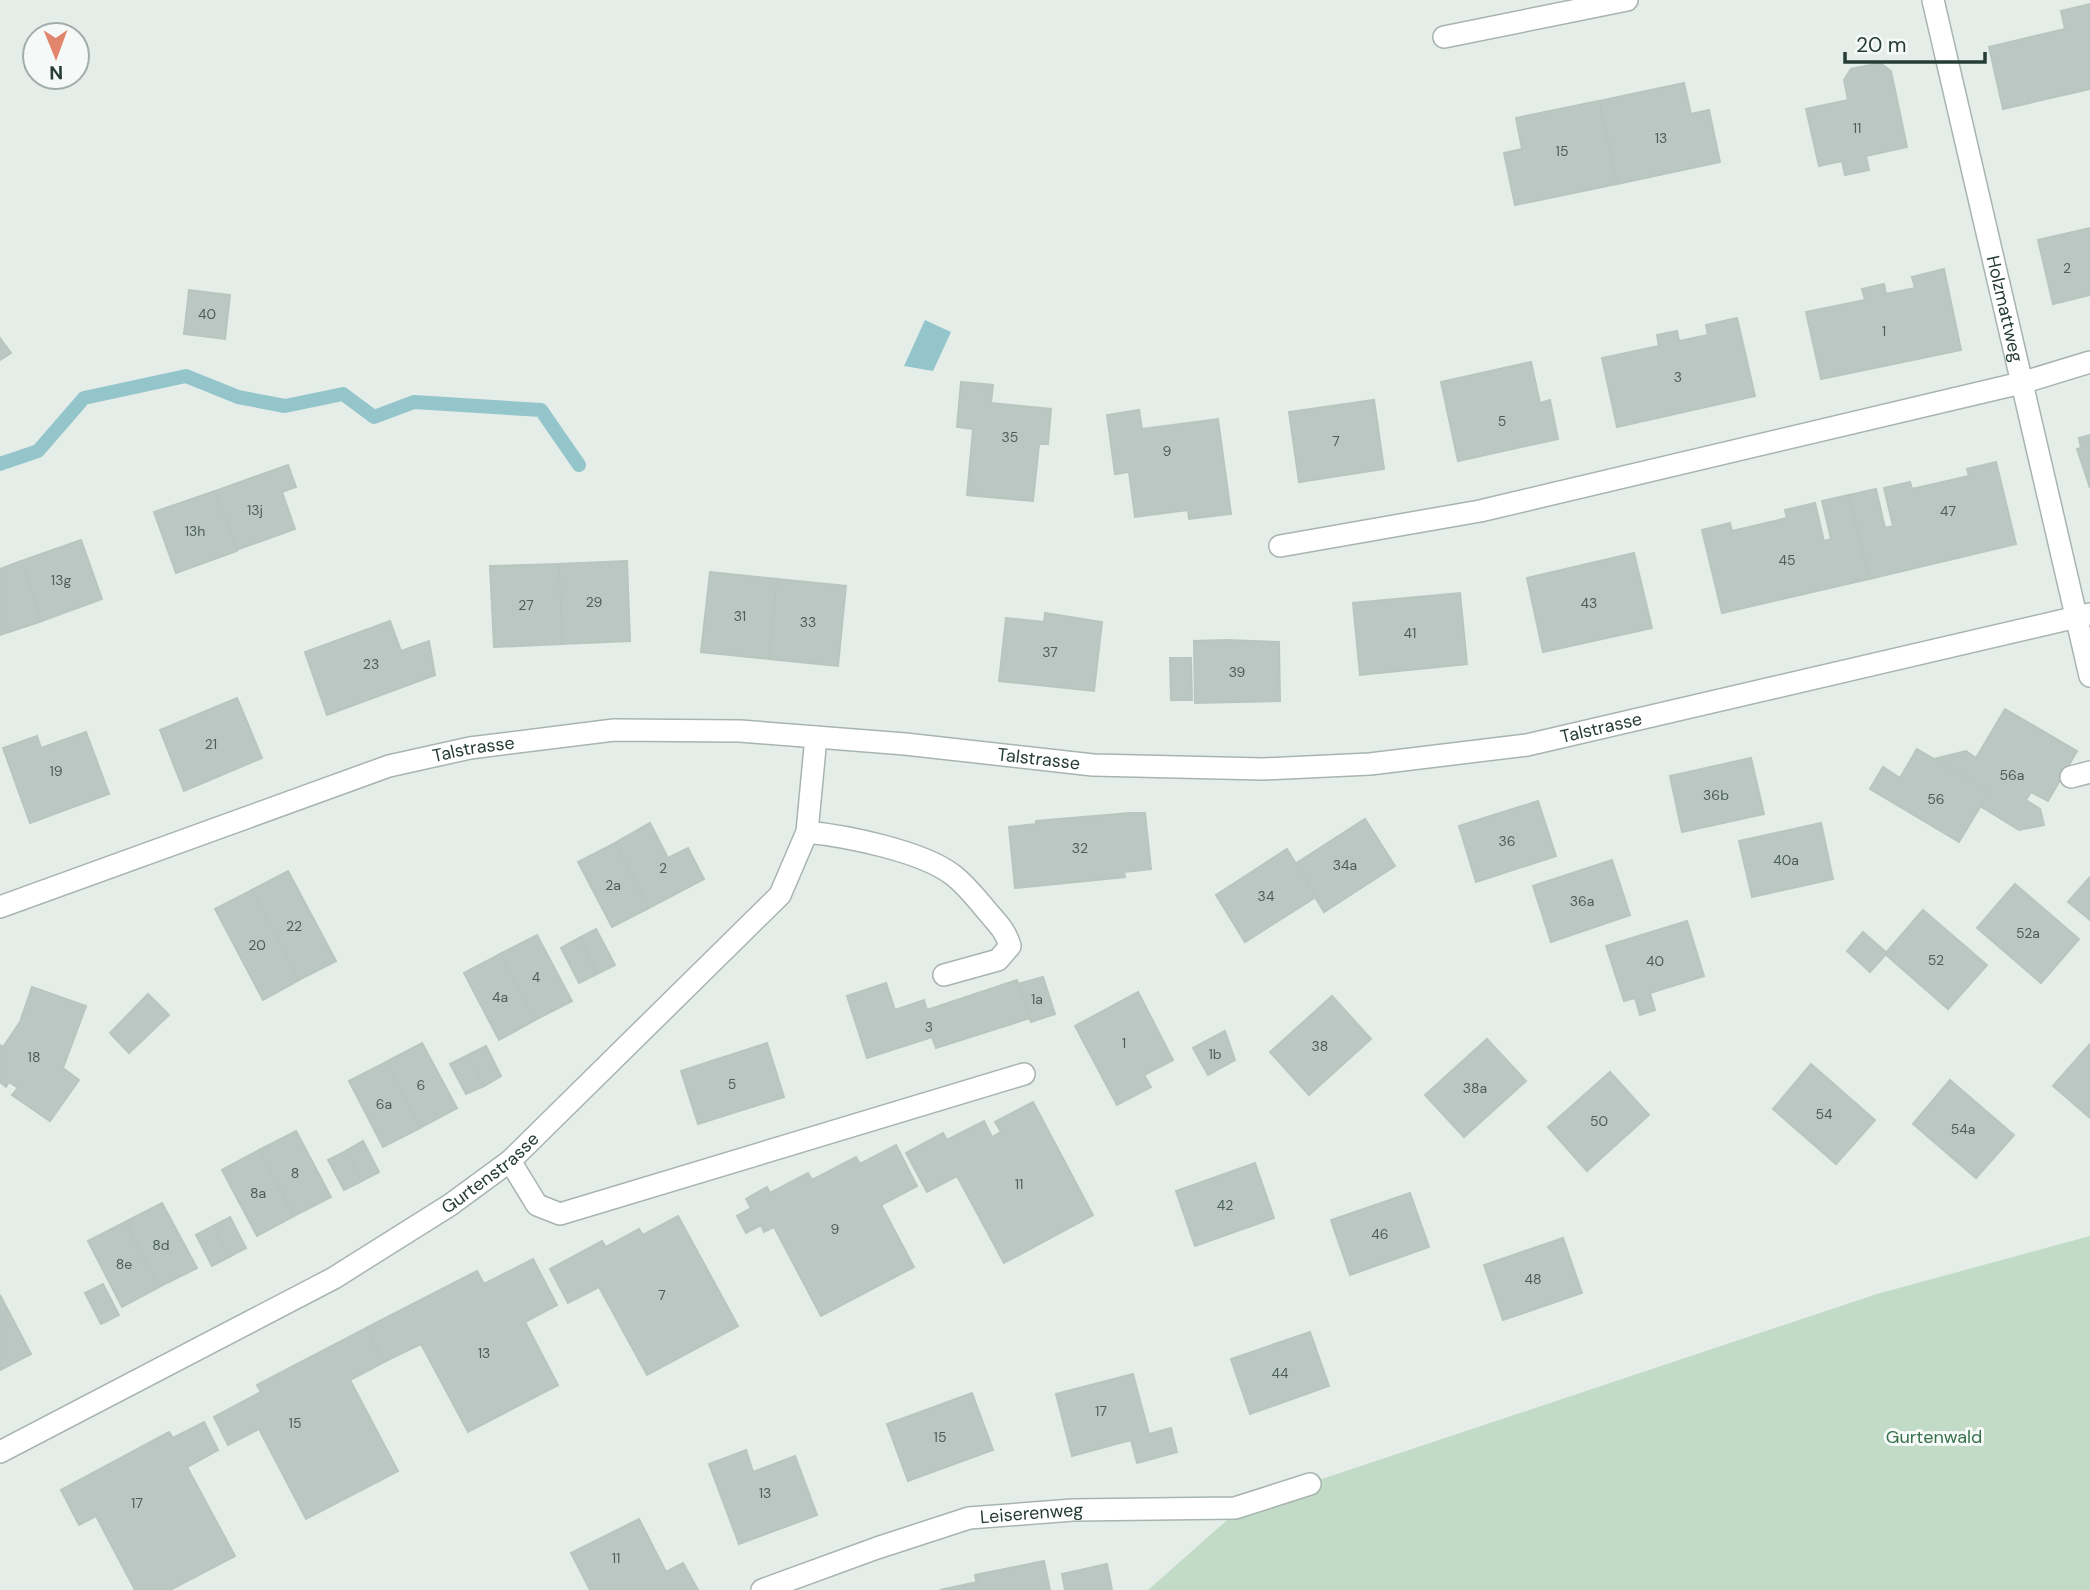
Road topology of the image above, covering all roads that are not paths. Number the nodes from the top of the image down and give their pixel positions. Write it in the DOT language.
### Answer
graph roads {
  1 [pos="1628,0"];
  2 [pos="1933,0"];
  3 [pos="1444,37"];
  4 [pos="2090,362"];
  5 [pos="2021,383"];
  6 [pos="1280,546"];
  7 [pos="2082,616"];
  8 [pos="2090,676"];
  9 [pos="816,737"];
  10 [pos="807,832"];
  11 [pos="0,907"];
  12 [pos="944,975"];
  13 [pos="1024,1074"];
  14 [pos="510,1161"];
  15 [pos="0,1452"];
  16 [pos="1310,1484"];
  17 [pos="762,1590"];
  1 -- 3 [label="street"];
  2 -- 5 [label="street, Holzmattweg"];
  4 -- 5 [label="street"];
  5 -- 6 [label="street"];
  5 -- 7 [label="street, Holzmattweg"];
  7 -- 8 [label="street, Holzmattweg"];
  7 -- 9 [label="street, Talstrasse"];
  9 -- 10 [label="street, Gurtenstrasse"];
  9 -- 11 [label="street, Talstrasse"];
  10 -- 12 [label="street"];
  10 -- 14 [label="street, Gurtenstrasse"];
  13 -- 14 [label="street"];
  14 -- 15 [label="street, Gurtenstrasse"];
  16 -- 17 [label="street, Leiserenweg"];
}
